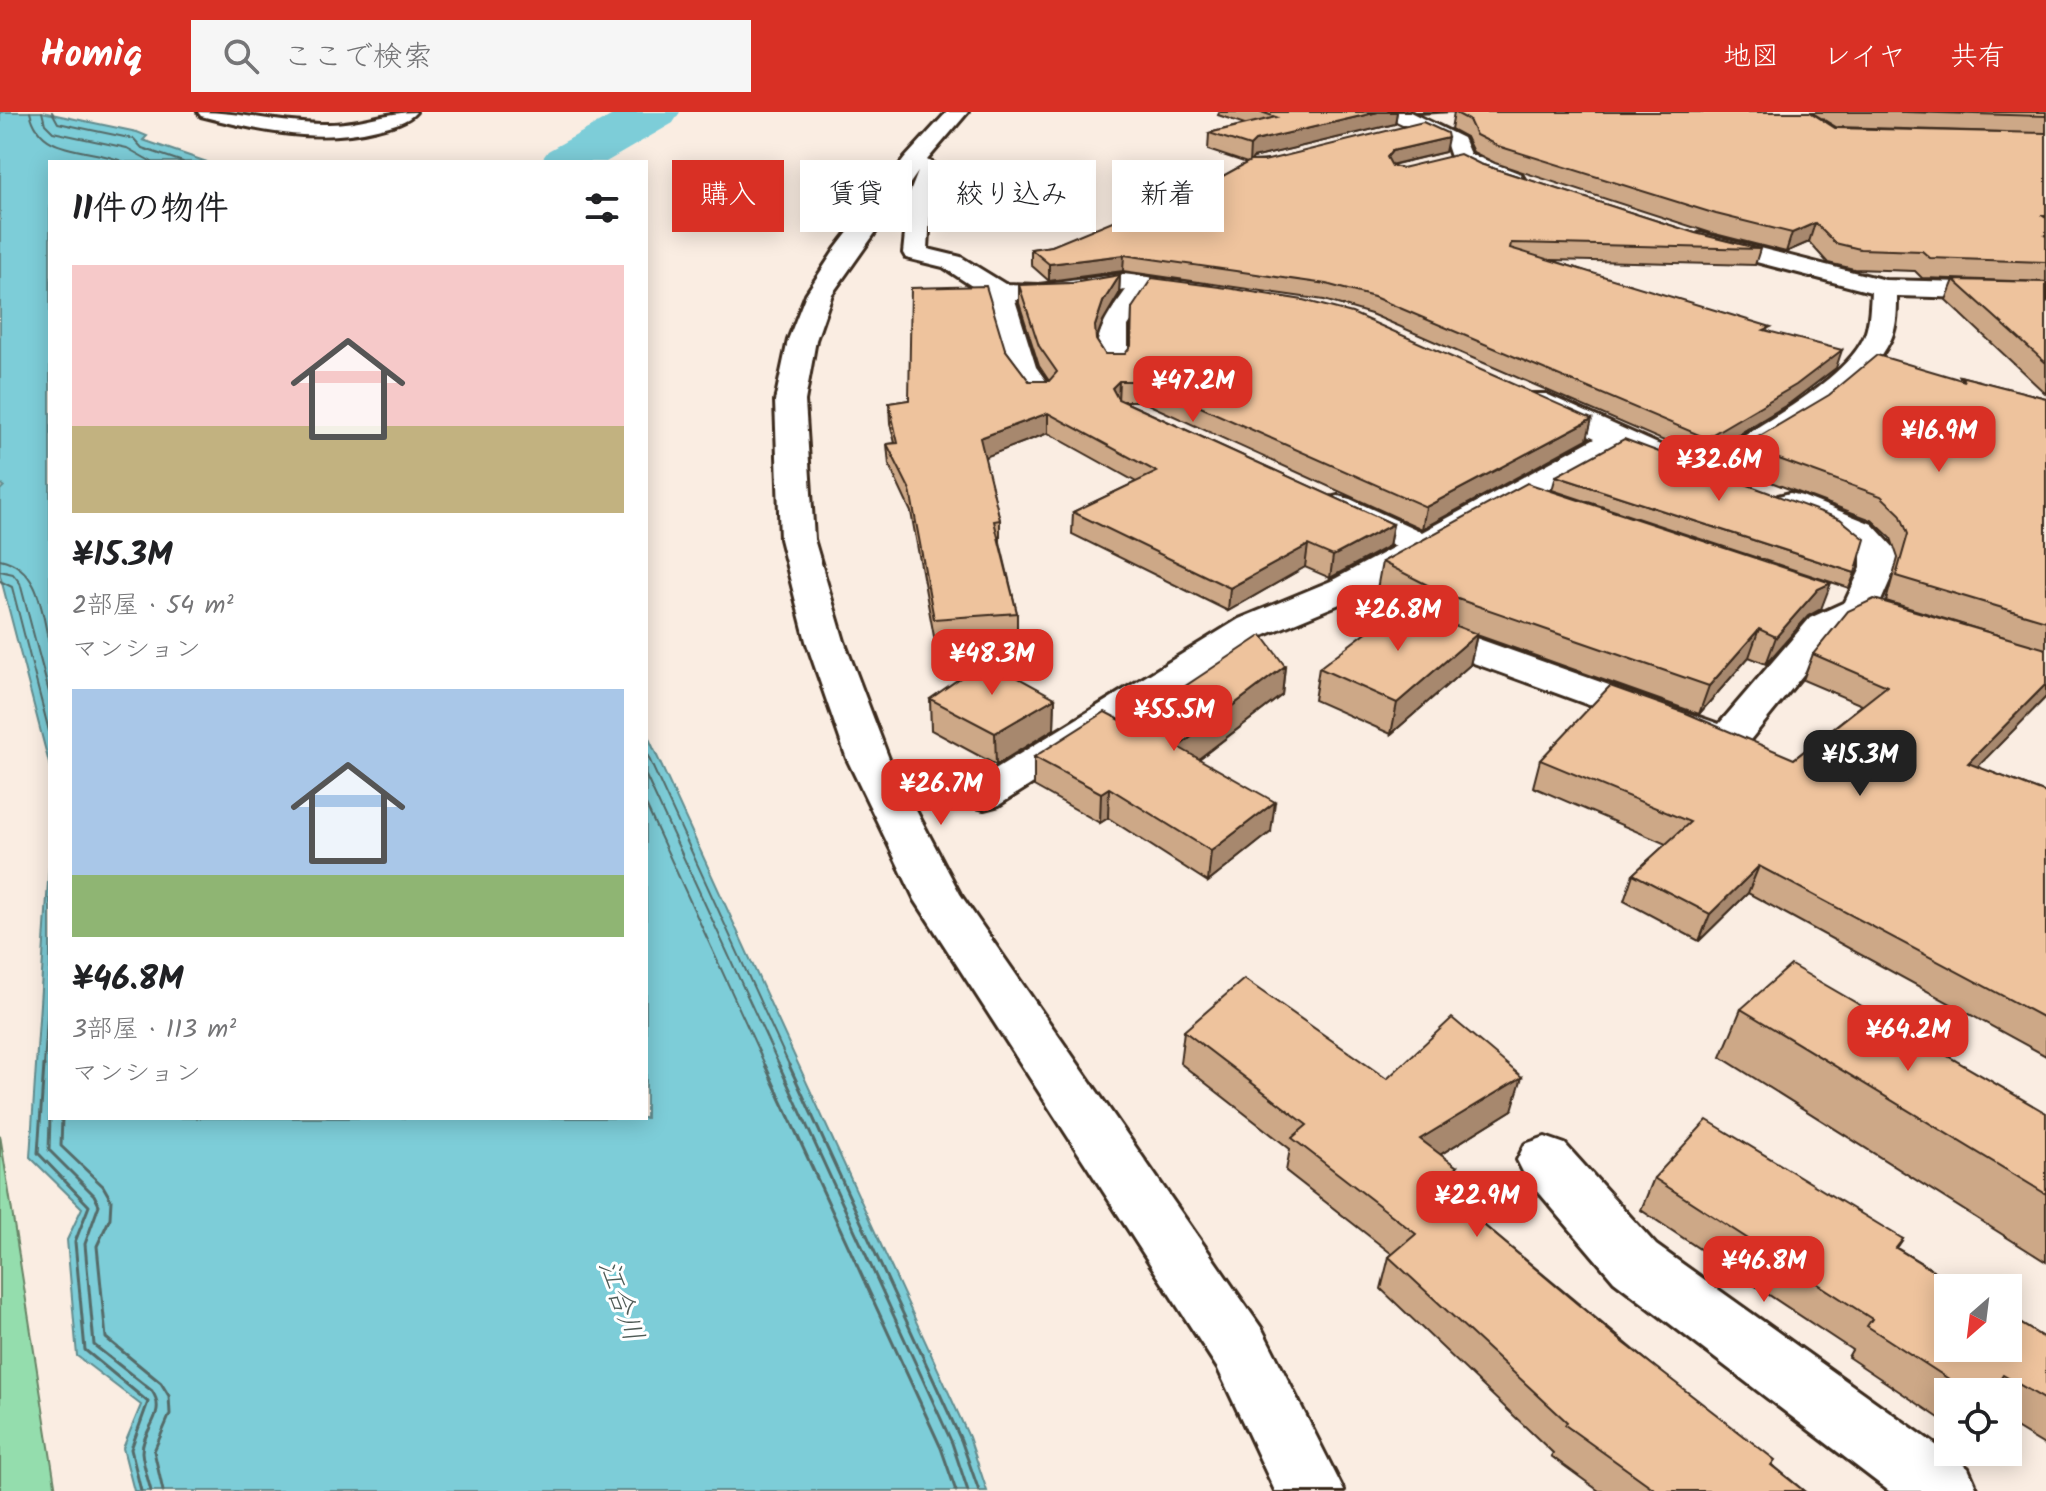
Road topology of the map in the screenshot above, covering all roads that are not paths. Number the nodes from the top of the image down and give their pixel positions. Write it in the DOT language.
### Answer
graph roads {
  1 [pos="208,112"];
  2 [pos="406,112"];
  3 [pos="958,112"];
  4 [pos="1457,119"];
  5 [pos="1407,124"];
  6 [pos="913,163"];
  7 [pos="1529,185"];
  8 [pos="1673,231"];
  9 [pos="1199,269"];
  10 [pos="1143,284"];
  11 [pos="1173,287"];
  12 [pos="1885,288"];
  13 [pos="999,292"];
  14 [pos="2046,292"];
  15 [pos="1228,296"];
  16 [pos="1114,364"];
  17 [pos="1504,386"];
  18 [pos="1039,392"];
  19 [pos="1620,437"];
  20 [pos="1702,473"];
  21 [pos="1517,493"];
  22 [pos="1311,494"];
  23 [pos="1562,509"];
  24 [pos="1423,545"];
  25 [pos="1344,589"];
  26 [pos="1816,594"];
  27 [pos="1876,614"];
  28 [pos="984,795"];
  29 [pos="1545,1160"];
  30 [pos="1310,1491"];
  31 [pos="1944,1491"];
  1 -- 2 [label="street"];
  3 -- 6 [label="street"];
  4 -- 5 [label="street"];
  5 -- 7 [label="street"];
  6 -- 13 [label="street"];
  6 -- 30 [label="street"];
  8 -- 12 [label="street"];
  9 -- 11 [label="street"];
  10 -- 11 [label="street"];
  10 -- 13 [label="street"];
  10 -- 16 [label="street"];
  11 -- 15 [label="street"];
  12 -- 14 [label="street"];
  12 -- 20 [label="street"];
  13 -- 18 [label="street"];
  17 -- 19 [label="street"];
  19 -- 20 [label="street"];
  19 -- 21 [label="street"];
  20 -- 27 [label="street"];
  21 -- 23 [label="street"];
  21 -- 24 [label="street"];
  22 -- 24 [label="street"];
  24 -- 25 [label="street"];
  25 -- 27 [label="street"];
  25 -- 28 [label="street"];
  26 -- 27 [label="street"];
  29 -- 31 [label="street"];
}
